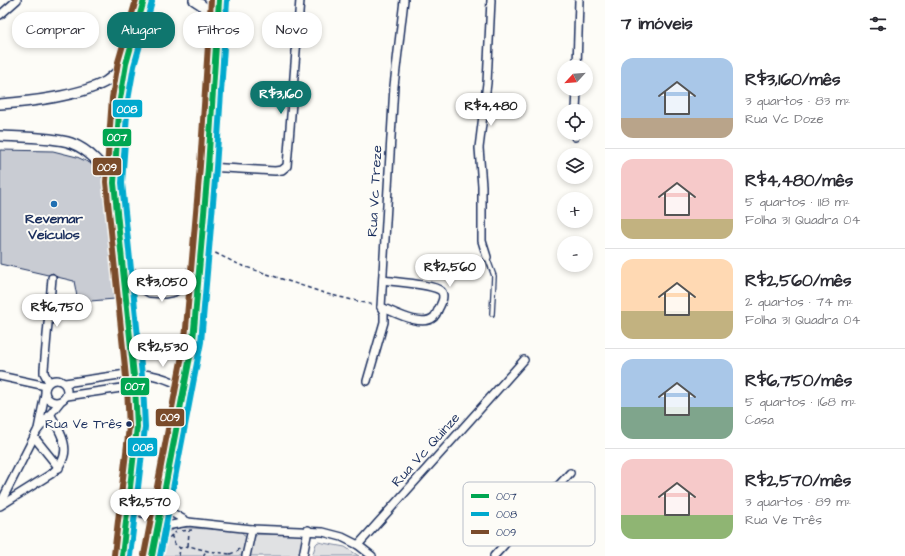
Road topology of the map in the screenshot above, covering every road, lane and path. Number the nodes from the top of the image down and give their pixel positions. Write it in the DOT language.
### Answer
graph roads {
  1 [pos="17,0"];
  2 [pos="194,0"];
  3 [pos="219,0"];
  4 [pos="300,0"];
  5 [pos="404,0"];
  6 [pos="492,0"];
  7 [pos="579,0"];
  8 [pos="145,1"];
  9 [pos="210,12"];
  10 [pos="218,12"];
  11 [pos="0,15"];
  12 [pos="216,48"];
  13 [pos="577,60"];
  14 [pos="126,64"];
  15 [pos="0,104"];
  16 [pos="0,136"];
  17 [pos="208,167"];
  18 [pos="114,183"];
  19 [pos="201,246"];
  20 [pos="120,247"];
  21 [pos="486,257"];
  22 [pos="52,278"];
  23 [pos="383,280"];
  24 [pos="381,307"];
  25 [pos="492,314"];
  26 [pos="524,360"];
  27 [pos="132,373"];
  28 [pos="0,376"];
  29 [pos="368,381"];
  30 [pos="65,383"];
  31 [pos="47,384"];
  32 [pos="135,386"];
  33 [pos="185,388"];
  34 [pos="45,394"];
  35 [pos="66,396"];
  36 [pos="60,402"];
  37 [pos="50,414"];
  38 [pos="36,434"];
  39 [pos="59,468"];
  40 [pos="570,473"];
  41 [pos="562,482"];
  42 [pos="130,502"];
  43 [pos="162,503"];
  44 [pos="0,505"];
  45 [pos="188,522"];
  46 [pos="252,529"];
  47 [pos="188,530"];
  48 [pos="194,530"];
  49 [pos="308,530"];
  50 [pos="157,532"];
  51 [pos="171,535"];
  52 [pos="242,541"];
  53 [pos="358,545"];
  54 [pos="188,546"];
  55 [pos="503,546"];
  56 [pos="180,548"];
  57 [pos="206,551"];
  58 [pos="230,555"];
  59 [pos="122,556"];
  60 [pos="152,556"];
  61 [pos="161,556"];
  62 [pos="179,556"];
  63 [pos="203,556"];
  64 [pos="246,556"];
  65 [pos="303,556"];
  66 [pos="372,556"];
  67 [pos="494,556"];
  1 -- 11 [label="street"];
  2 -- 9 [label="main road"];
  3 -- 10 [label="main road"];
  4 -- 17 [label="street"];
  5 -- 23 [label="street, Rua Vc Treze"];
  6 -- 21 [label="street"];
  7 -- 13 [label="street"];
  8 -- 14 [label="main road"];
  12 -- 17 [label="main road"];
  14 -- 15 [label="main road"];
  14 -- 18 [label="main road"];
  16 -- 18 [label="main road"];
  17 -- 19 [label="main road"];
  18 -- 20 [label="main road"];
  19 -- 20 [label="main road"];
  19 -- 24 [label="path"];
  19 -- 33 [label="main road"];
  20 -- 27 [label="main road"];
  21 -- 25 [label="lane"];
  22 -- 31 [label="street"];
  23 -- 24 [label="street, Rua Vc Treze"];
  23 -- 24 [label="street"];
  24 -- 29 [label="street, Rua Vc Treze"];
  26 -- 53 [label="street, Rua Vc Quinze"];
  27 -- 30 [label="street"];
  27 -- 32 [label="main road"];
  27 -- 33 [label="street"];
  28 -- 31 [label="street"];
  30 -- 31 [label="street"];
  30 -- 35 [label="street"];
  31 -- 34 [label="street"];
  32 -- 35 [label="street"];
  32 -- 42 [label="main road"];
  33 -- 43 [label="main road"];
  34 -- 36 [label="street"];
  34 -- 38 [label="street"];
  35 -- 36 [label="street"];
  36 -- 37 [label="street"];
  37 -- 38 [label="street"];
  37 -- 39 [label="street"];
  38 -- 39 [label="street"];
  38 -- 44 [label="street"];
  39 -- 44 [label="street"];
  40 -- 41 [label="street"];
  42 -- 43 [label="main road"];
  42 -- 59 [label="main road"];
  43 -- 45 [label="street"];
  43 -- 50 [label="main road"];
  45 -- 46 [label="street"];
  45 -- 50 [label="street"];
  46 -- 49 [label="street"];
  46 -- 64 [label="street"];
  47 -- 48 [label="path"];
  47 -- 51 [label="path"];
  47 -- 54 [label="path"];
  49 -- 53 [label="street"];
  49 -- 65 [label="street"];
  50 -- 60 [label="main road"];
  51 -- 56 [label="path"];
  51 -- 61 [label="path"];
  52 -- 58 [label="path"];
  53 -- 66 [label="street"];
  54 -- 56 [label="path"];
  54 -- 57 [label="path"];
  55 -- 67 [label="street"];
  56 -- 62 [label="path"];
  57 -- 58 [label="path"];
  57 -- 63 [label="path"];
}
